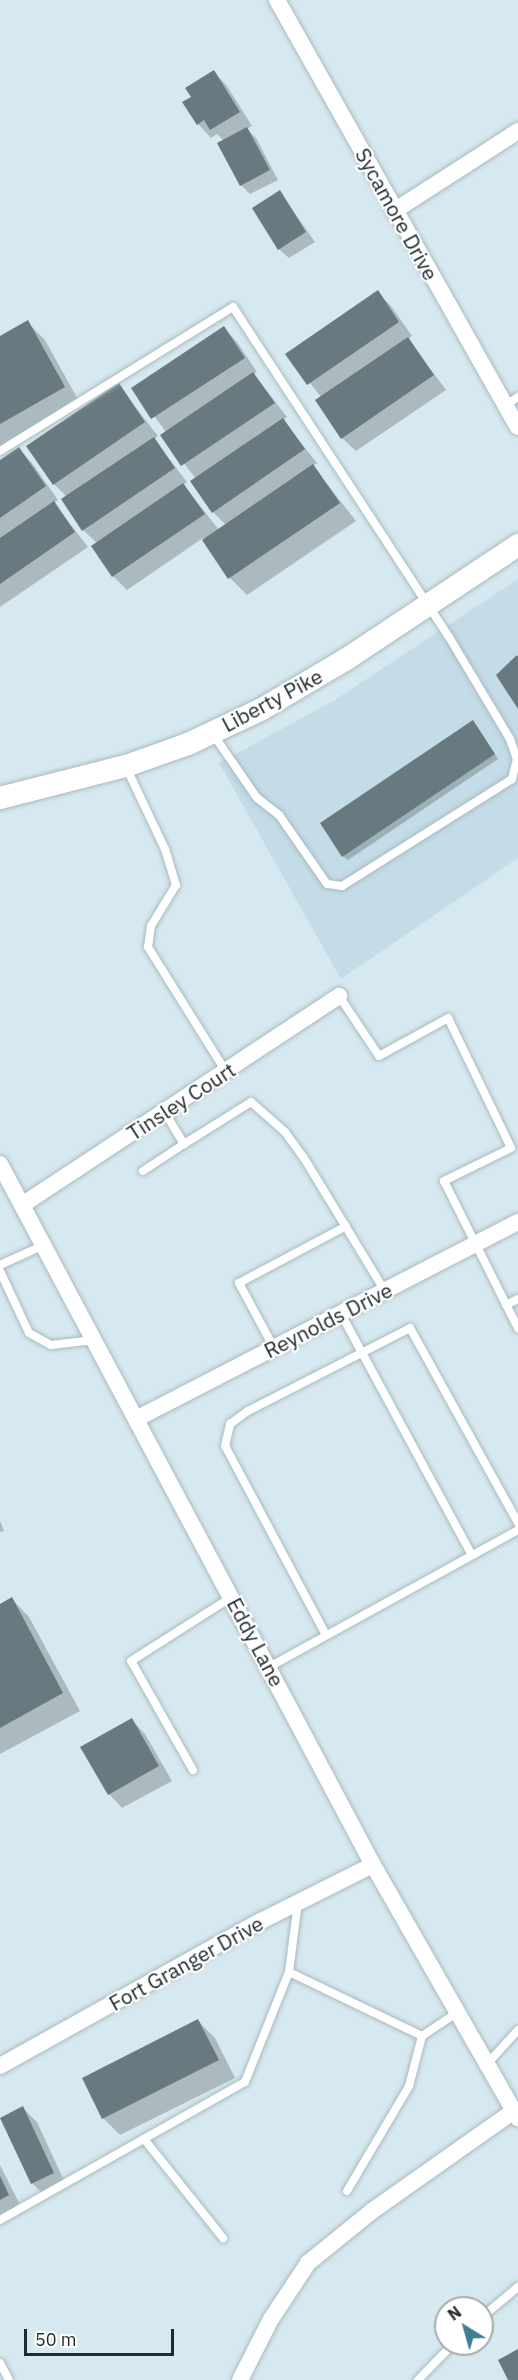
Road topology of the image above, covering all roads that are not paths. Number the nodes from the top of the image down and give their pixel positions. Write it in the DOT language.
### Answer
graph roads {
  1 [pos="277,0"];
  2 [pos="518,131"];
  3 [pos="394,211"];
  4 [pos="511,402"];
  5 [pos="518,427"];
  6 [pos="0,451"];
  7 [pos="518,545"];
  8 [pos="426,606"];
  9 [pos="212,733"];
  10 [pos="126,766"];
  11 [pos="0,798"];
  12 [pos="339,996"];
  13 [pos="226,1072"];
  14 [pos="164,1112"];
  15 [pos="184,1144"];
  16 [pos="0,1164"];
  17 [pos="143,1171"];
  18 [pos="22,1205"];
  19 [pos="518,1222"];
  20 [pos="346,1226"];
  21 [pos="44,1245"];
  22 [pos="474,1245"];
  23 [pos="0,1265"];
  24 [pos="0,1271"];
  25 [pos="385,1291"];
  26 [pos="518,1299"];
  27 [pos="506,1305"];
  28 [pos="341,1314"];
  29 [pos="518,1328"];
  30 [pos="96,1340"];
  31 [pos="274,1348"];
  32 [pos="361,1353"];
  33 [pos="138,1418"];
  34 [pos="518,1523"];
  35 [pos="518,1530"];
  36 [pos="472,1555"];
  37 [pos="232,1597"];
  38 [pos="327,1635"];
  39 [pos="269,1666"];
  40 [pos="193,1770"];
  41 [pos="373,1865"];
  42 [pos="298,1902"];
  43 [pos="289,1972"];
  44 [pos="459,2012"];
  45 [pos="518,2031"];
  46 [pos="422,2036"];
  47 [pos="488,2064"];
  48 [pos="0,2066"];
  49 [pos="516,2114"];
  50 [pos="144,2139"];
  51 [pos="347,2191"];
  52 [pos="0,2220"];
  53 [pos="223,2238"];
  54 [pos="518,2287"];
  55 [pos="494,2307"];
  56 [pos="441,2356"];
  57 [pos="0,2363"];
  58 [pos="9,2380"];
  59 [pos="240,2380"];
  60 [pos="418,2380"];
  1 -- 3 [label="street, Sycamore Drive"];
  2 -- 3 [label="street"];
  3 -- 4 [label="street, Sycamore Drive"];
  4 -- 5 [label="street, Sycamore Drive"];
  6 -- 8 [label="lane"];
  7 -- 8 [label="street, Liberty Pike"];
  8 -- 9 [label="street, Liberty Pike"];
  8 -- 9 [label="lane"];
  9 -- 10 [label="street, Liberty Pike"];
  10 -- 11 [label="street, Liberty Pike"];
  10 -- 13 [label="lane"];
  12 -- 13 [label="street, Tinsley Court"];
  12 -- 22 [label="lane"];
  13 -- 14 [label="street, Tinsley Court"];
  14 -- 15 [label="lane"];
  14 -- 18 [label="street, Tinsley Court"];
  15 -- 17 [label="lane"];
  15 -- 20 [label="lane"];
  16 -- 18 [label="street, Eddy Lane"];
  18 -- 21 [label="street, Eddy Lane"];
  19 -- 22 [label="street, Reynolds Drive"];
  20 -- 25 [label="lane"];
  20 -- 31 [label="lane"];
  21 -- 23 [label="lane"];
  21 -- 30 [label="street, Eddy Lane"];
  22 -- 25 [label="street, Reynolds Drive"];
  22 -- 27 [label="lane"];
  24 -- 30 [label="lane"];
  25 -- 28 [label="street, Reynolds Drive"];
  26 -- 27 [label="lane"];
  27 -- 29 [label="lane"];
  28 -- 31 [label="street, Reynolds Drive"];
  28 -- 32 [label="lane"];
  30 -- 33 [label="street, Eddy Lane"];
  31 -- 33 [label="street, Reynolds Drive"];
  32 -- 34 [label="lane"];
  32 -- 36 [label="lane"];
  32 -- 38 [label="lane"];
  33 -- 37 [label="street, Eddy Lane"];
  35 -- 36 [label="lane"];
  36 -- 38 [label="lane"];
  37 -- 39 [label="street, Eddy Lane"];
  37 -- 40 [label="lane"];
  38 -- 39 [label="lane"];
  39 -- 41 [label="street, Eddy Lane"];
  41 -- 42 [label="street, Fort Granger Drive"];
  41 -- 44 [label="street, Eddy Lane"];
  42 -- 43 [label="lane"];
  42 -- 48 [label="street, Fort Granger Drive"];
  43 -- 46 [label="lane"];
  43 -- 50 [label="lane"];
  44 -- 46 [label="lane"];
  44 -- 47 [label="street, Eddy Lane"];
  45 -- 47 [label="lane"];
  46 -- 51 [label="lane"];
  47 -- 49 [label="street, Eddy Lane"];
  49 -- 59 [label="street"];
  50 -- 52 [label="lane"];
  50 -- 53 [label="lane"];
  54 -- 55 [label="lane"];
  56 -- 60 [label="lane"];
  57 -- 58 [label="lane"];
}
